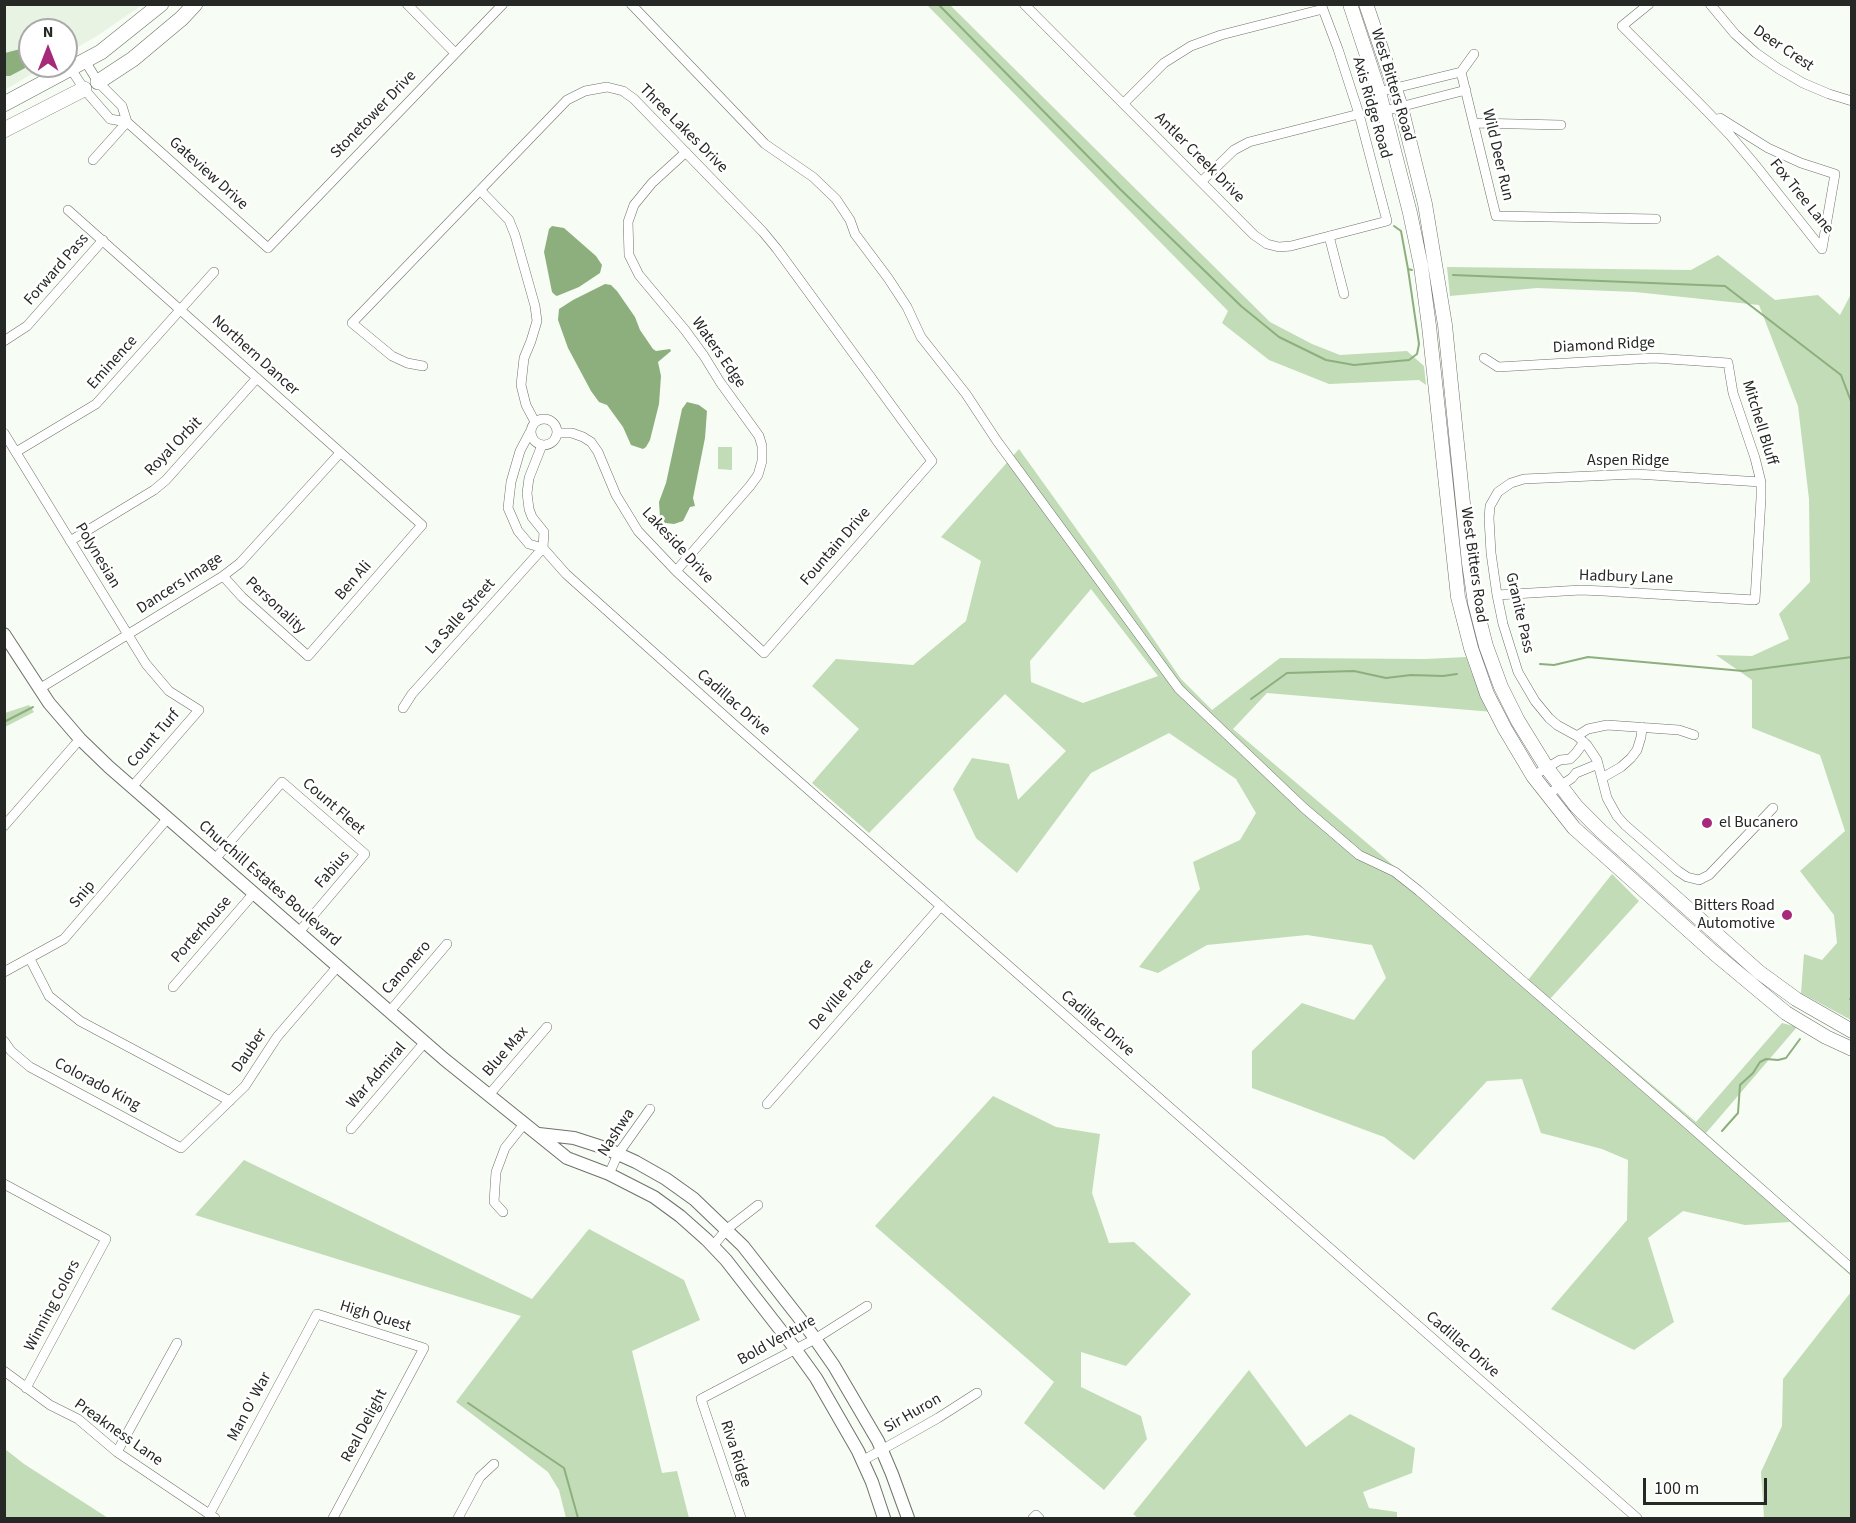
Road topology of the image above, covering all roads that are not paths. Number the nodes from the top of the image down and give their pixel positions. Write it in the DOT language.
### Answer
graph roads {
  1 [pos="161,4"];
  2 [pos="195,4"];
  3 [pos="407,4"];
  4 [pos="503,4"];
  5 [pos="631,4"];
  6 [pos="1024,4"];
  7 [pos="1350,4"];
  8 [pos="1366,4"];
  9 [pos="1649,4"];
  10 [pos="1710,4"];
  11 [pos="1322,7"];
  12 [pos="455,53"];
  13 [pos="1474,54"];
  14 [pos="85,61"];
  15 [pos="78,65"];
  16 [pos="1461,72"];
  17 [pos="53,78"];
  18 [pos="76,78"];
  19 [pos="1431,80"];
  20 [pos="98,82"];
  21 [pos="84,89"];
  22 [pos="1395,89"];
  23 [pos="1466,90"];
  24 [pos="1379,92"];
  25 [pos="1436,98"];
  26 [pos="1851,101"];
  27 [pos="1124,103"];
  28 [pos="4,104"];
  29 [pos="1702,106"];
  30 [pos="1401,107"];
  31 [pos="1384,111"];
  32 [pos="1359,114"];
  33 [pos="127,122"];
  34 [pos="1474,123"];
  35 [pos="1561,125"];
  36 [pos="4,130"];
  37 [pos="686,152"];
  38 [pos="93,160"];
  39 [pos="1201,182"];
  40 [pos="480,190"];
  41 [pos="68,210"];
  42 [pos="1656,219"];
  43 [pos="1387,221"];
  44 [pos="1329,236"];
  45 [pos="103,240"];
  46 [pos="268,248"];
  47 [pos="214,272"];
  48 [pos="1344,294"];
  49 [pos="180,309"];
  50 [pos="1445,325"];
  51 [pos="1429,326"];
  52 [pos="4,341"];
  53 [pos="1484,358"];
  54 [pos="1728,363"];
  55 [pos="423,366"];
  56 [pos="257,378"];
  57 [pos="535,422"];
  58 [pos="530,432"];
  59 [pos="4,433"];
  60 [pos="558,433"];
  61 [pos="542,445"];
  62 [pos="16,452"];
  63 [pos="340,453"];
  64 [pos="932,461"];
  65 [pos="514,474"];
  66 [pos="529,478"];
  67 [pos="1761,482"];
  68 [pos="1498,492"];
  69 [pos="531,514"];
  70 [pos="514,523"];
  71 [pos="422,525"];
  72 [pos="70,542"];
  73 [pos="543,548"];
  74 [pos="676,571"];
  75 [pos="223,576"];
  76 [pos="1497,595"];
  77 [pos="1755,600"];
  78 [pos="127,636"];
  79 [pos="6,640"];
  80 [pos="1486,646"];
  81 [pos="1471,648"];
  82 [pos="764,653"];
  83 [pos="308,656"];
  84 [pos="39,689"];
  85 [pos="403,708"];
  86 [pos="198,710"];
  87 [pos="1642,727"];
  88 [pos="1694,735"];
  89 [pos="80,739"];
  90 [pos="1580,739"];
  91 [pos="1570,759"];
  92 [pos="1598,764"];
  93 [pos="1547,768"];
  94 [pos="1576,773"];
  95 [pos="1533,776"];
  96 [pos="1602,778"];
  97 [pos="1560,786"];
  98 [pos="132,787"];
  99 [pos="1547,795"];
  100 [pos="1773,808"];
  101 [pos="168,818"];
  102 [pos="4,826"];
  103 [pos="365,854"];
  104 [pos="215,859"];
  105 [pos="254,893"];
  106 [pos="940,906"];
  107 [pos="299,932"];
  108 [pos="1724,941"];
  109 [pos="447,944"];
  110 [pos="1714,953"];
  111 [pos="30,958"];
  112 [pos="338,966"];
  113 [pos="4,972"];
  114 [pos="173,987"];
  115 [pos="390,1011"];
  116 [pos="547,1027"];
  117 [pos="1851,1031"];
  118 [pos="4,1041"];
  119 [pos="425,1042"];
  120 [pos="1851,1049"];
  121 [pos="488,1096"];
  122 [pos="230,1101"];
  123 [pos="767,1104"];
  124 [pos="650,1109"];
  125 [pos="524,1124"];
  126 [pos="351,1129"];
  127 [pos="538,1134"];
  128 [pos="182,1148"];
  129 [pos="618,1154"];
  130 [pos="609,1174"];
  131 [pos="4,1184"];
  132 [pos="758,1204"];
  133 [pos="503,1212"];
  134 [pos="727,1229"];
  135 [pos="712,1246"];
  136 [pos="1851,1269"];
  137 [pos="867,1306"];
  138 [pos="317,1314"];
  139 [pos="815,1339"];
  140 [pos="177,1343"];
  141 [pos="424,1348"];
  142 [pos="795,1349"];
  143 [pos="4,1371"];
  144 [pos="26,1388"];
  145 [pos="977,1393"];
  146 [pos="701,1399"];
  147 [pos="881,1449"];
  148 [pos="117,1452"];
  149 [pos="862,1461"];
  150 [pos="494,1464"];
  151 [pos="212,1517"];
  152 [pos="333,1518"];
  153 [pos="458,1518"];
  154 [pos="741,1518"];
  155 [pos="884,1518"];
  156 [pos="908,1518"];
  157 [pos="1637,1518"];
  1 -- 14 [label="main road"];
  2 -- 20 [label="main road"];
  3 -- 12 [label="street"];
  4 -- 12 [label="street, Stonetower Drive"];
  5 -- 136 [label="street"];
  6 -- 27 [label="street, Antler Creek Drive"];
  7 -- 24 [label="main road, West Bitters Road"];
  8 -- 22 [label="main road, West Bitters Road"];
  9 -- 29 [label="street, Fox Tree Lane"];
  10 -- 26 [label="street, Deer Crest"];
  11 -- 27 [label="street"];
  11 -- 32 [label="street, Axis Ridge Road"];
  12 -- 46 [label="street, Stonetower Drive"];
  13 -- 16 [label="street"];
  14 -- 15 [label="main road"];
  14 -- 20 [label="street, Gateview Drive"];
  16 -- 19 [label="street"];
  16 -- 23 [label="street, Wild Deer Run"];
  17 -- 28 [label="main road"];
  18 -- 21 [label="street, Gateview Drive"];
  19 -- 22 [label="street"];
  19 -- 25 [label="street"];
  20 -- 21 [label="main road"];
  20 -- 33 [label="street, Gateview Drive"];
  21 -- 33 [label="street, Gateview Drive"];
  21 -- 36 [label="main road"];
  22 -- 24 [label="street"];
  22 -- 30 [label="main road, West Bitters Road"];
  23 -- 25 [label="street"];
  23 -- 34 [label="street, Wild Deer Run"];
  24 -- 31 [label="main road, West Bitters Road"];
  25 -- 30 [label="street"];
  27 -- 39 [label="street, Antler Creek Drive"];
  29 -- 29 [label="street, Fox Tree Lane"];
  30 -- 31 [label="street"];
  30 -- 50 [label="main road, West Bitters Road"];
  31 -- 51 [label="main road, West Bitters Road"];
  32 -- 39 [label="street"];
  32 -- 43 [label="street, Axis Ridge Road"];
  33 -- 38 [label="street"];
  33 -- 46 [label="street, Gateview Drive"];
  34 -- 35 [label="street"];
  34 -- 42 [label="street, Wild Deer Run"];
  37 -- 40 [label="street, Three Lakes Drive"];
  37 -- 64 [label="street, Three Lakes Drive"];
  37 -- 74 [label="street, Waters Edge"];
  39 -- 44 [label="street, Antler Creek Drive"];
  40 -- 55 [label="street, Three Lakes Drive"];
  40 -- 57 [label="street"];
  41 -- 45 [label="street, Northern Dancer"];
  43 -- 44 [label="street, Antler Creek Drive"];
  44 -- 48 [label="street"];
  45 -- 49 [label="street, Northern Dancer"];
  45 -- 52 [label="street, Forward Pass"];
  47 -- 49 [label="street, Eminence"];
  49 -- 56 [label="street, Northern Dancer"];
  49 -- 62 [label="street, Eminence"];
  50 -- 51 [label="main road"];
  50 -- 80 [label="main road, West Bitters Road"];
  51 -- 81 [label="main road, West Bitters Road"];
  53 -- 54 [label="street, Diamond Ridge"];
  54 -- 67 [label="street, Mitchell Bluff"];
  56 -- 63 [label="street, Northern Dancer"];
  56 -- 72 [label="street, Royal Orbit"];
  57 -- 58 [label="street"];
  57 -- 60 [label="street"];
  58 -- 61 [label="street"];
  58 -- 65 [label="street"];
  59 -- 62 [label="street, Polynesian"];
  60 -- 61 [label="street"];
  60 -- 74 [label="street, Lakeside Drive"];
  61 -- 66 [label="street"];
  62 -- 72 [label="street, Polynesian"];
  63 -- 71 [label="street, Northern Dancer"];
  63 -- 75 [label="street, Dancers Image"];
  64 -- 82 [label="street, Fountain Drive"];
  65 -- 66 [label="street"];
  65 -- 70 [label="street"];
  66 -- 69 [label="street"];
  67 -- 68 [label="street, Aspen Ridge"];
  67 -- 77 [label="street, Mitchell Bluff"];
  68 -- 76 [label="street, Granite Pass"];
  69 -- 70 [label="street"];
  69 -- 73 [label="street"];
  70 -- 73 [label="street"];
  71 -- 83 [label="street, Ben Ali"];
  72 -- 78 [label="street, Polynesian"];
  73 -- 85 [label="street, La Salle Street"];
  73 -- 106 [label="street, Cadillac Drive"];
  74 -- 82 [label="street, Lakeside Drive"];
  75 -- 78 [label="street, Dancers Image"];
  75 -- 83 [label="street, Personality"];
  76 -- 77 [label="street, Hadbury Lane"];
  76 -- 90 [label="street, Granite Pass"];
  78 -- 84 [label="street, Dancers Image"];
  78 -- 86 [label="street, Polynesian"];
  79 -- 84 [label="street, Churchill Estates Boulevard"];
  80 -- 81 [label="main road"];
  80 -- 93 [label="main road, West Bitters Road"];
  81 -- 95 [label="main road, West Bitters Road"];
  84 -- 89 [label="street, Churchill Estates Boulevard"];
  86 -- 98 [label="street, Count Turf"];
  87 -- 88 [label="street"];
  87 -- 90 [label="street"];
  87 -- 96 [label="street"];
  89 -- 98 [label="street, Churchill Estates Boulevard"];
  89 -- 102 [label="street"];
  90 -- 91 [label="street"];
  90 -- 92 [label="street, Granite Pass"];
  91 -- 93 [label="street"];
  91 -- 94 [label="street"];
  92 -- 94 [label="street"];
  92 -- 96 [label="street, Granite Pass"];
  93 -- 95 [label="street"];
  93 -- 97 [label="main road, West Bitters Road"];
  94 -- 97 [label="street"];
  95 -- 99 [label="main road, West Bitters Road"];
  96 -- 100 [label="street, Granite Pass"];
  97 -- 99 [label="street"];
  97 -- 108 [label="main road, West Bitters Road"];
  98 -- 101 [label="street, Churchill Estates Boulevard"];
  99 -- 110 [label="main road, West Bitters Road"];
  101 -- 104 [label="street, Churchill Estates Boulevard"];
  101 -- 111 [label="street, Snip"];
  103 -- 104 [label="street, Count Fleet"];
  103 -- 107 [label="street, Fabius"];
  104 -- 105 [label="street, Churchill Estates Boulevard"];
  105 -- 107 [label="street, Churchill Estates Boulevard"];
  105 -- 114 [label="street, Porterhouse"];
  106 -- 123 [label="street, De Ville Place"];
  106 -- 157 [label="street, Cadillac Drive"];
  107 -- 112 [label="street, Churchill Estates Boulevard"];
  108 -- 110 [label="main road"];
  108 -- 117 [label="main road, West Bitters Road"];
  109 -- 115 [label="street, Canonero"];
  110 -- 120 [label="main road, West Bitters Road"];
  111 -- 113 [label="street, Snip"];
  111 -- 122 [label="street"];
  112 -- 115 [label="street, Churchill Estates Boulevard"];
  112 -- 122 [label="street, Dauber"];
  115 -- 119 [label="street, Churchill Estates Boulevard"];
  116 -- 121 [label="street, Blue Max"];
  118 -- 128 [label="street, Colorado King"];
  119 -- 121 [label="street, Churchill Estates Boulevard"];
  119 -- 126 [label="street, War Admiral"];
  121 -- 125 [label="street, Churchill Estates Boulevard"];
  122 -- 128 [label="street, Dauber"];
  124 -- 129 [label="street, Nashwa"];
  125 -- 127 [label="street, Churchill Estates Boulevard"];
  125 -- 133 [label="street"];
  127 -- 129 [label="street, Churchill Estates Boulevard"];
  127 -- 130 [label="street, Churchill Estates Boulevard"];
  129 -- 130 [label="street, Nashwa"];
  129 -- 134 [label="street, Churchill Estates Boulevard"];
  130 -- 135 [label="street, Churchill Estates Boulevard"];
  131 -- 144 [label="street, Winning Colors"];
  132 -- 134 [label="street"];
  134 -- 135 [label="street"];
  134 -- 139 [label="street, Churchill Estates Boulevard"];
  135 -- 142 [label="street, Churchill Estates Boulevard"];
  137 -- 139 [label="street, Bold Venture"];
  138 -- 141 [label="street, High Quest"];
  138 -- 151 [label="street, Man O' War"];
  139 -- 142 [label="street, Bold Venture"];
  139 -- 147 [label="street, Churchill Estates Boulevard"];
  140 -- 148 [label="street"];
  141 -- 152 [label="street, Real Delight"];
  142 -- 146 [label="street, Bold Venture"];
  142 -- 149 [label="street, Churchill Estates Boulevard"];
  143 -- 144 [label="street, Preakness Lane"];
  144 -- 148 [label="street, Preakness Lane"];
  145 -- 147 [label="street, Sir Huron"];
  146 -- 154 [label="street, Riva Ridge"];
  147 -- 149 [label="street, Sir Huron"];
  147 -- 156 [label="street, Churchill Estates Boulevard"];
  148 -- 151 [label="street, Preakness Lane"];
  149 -- 155 [label="street, Churchill Estates Boulevard"];
  150 -- 153 [label="street"];
}
